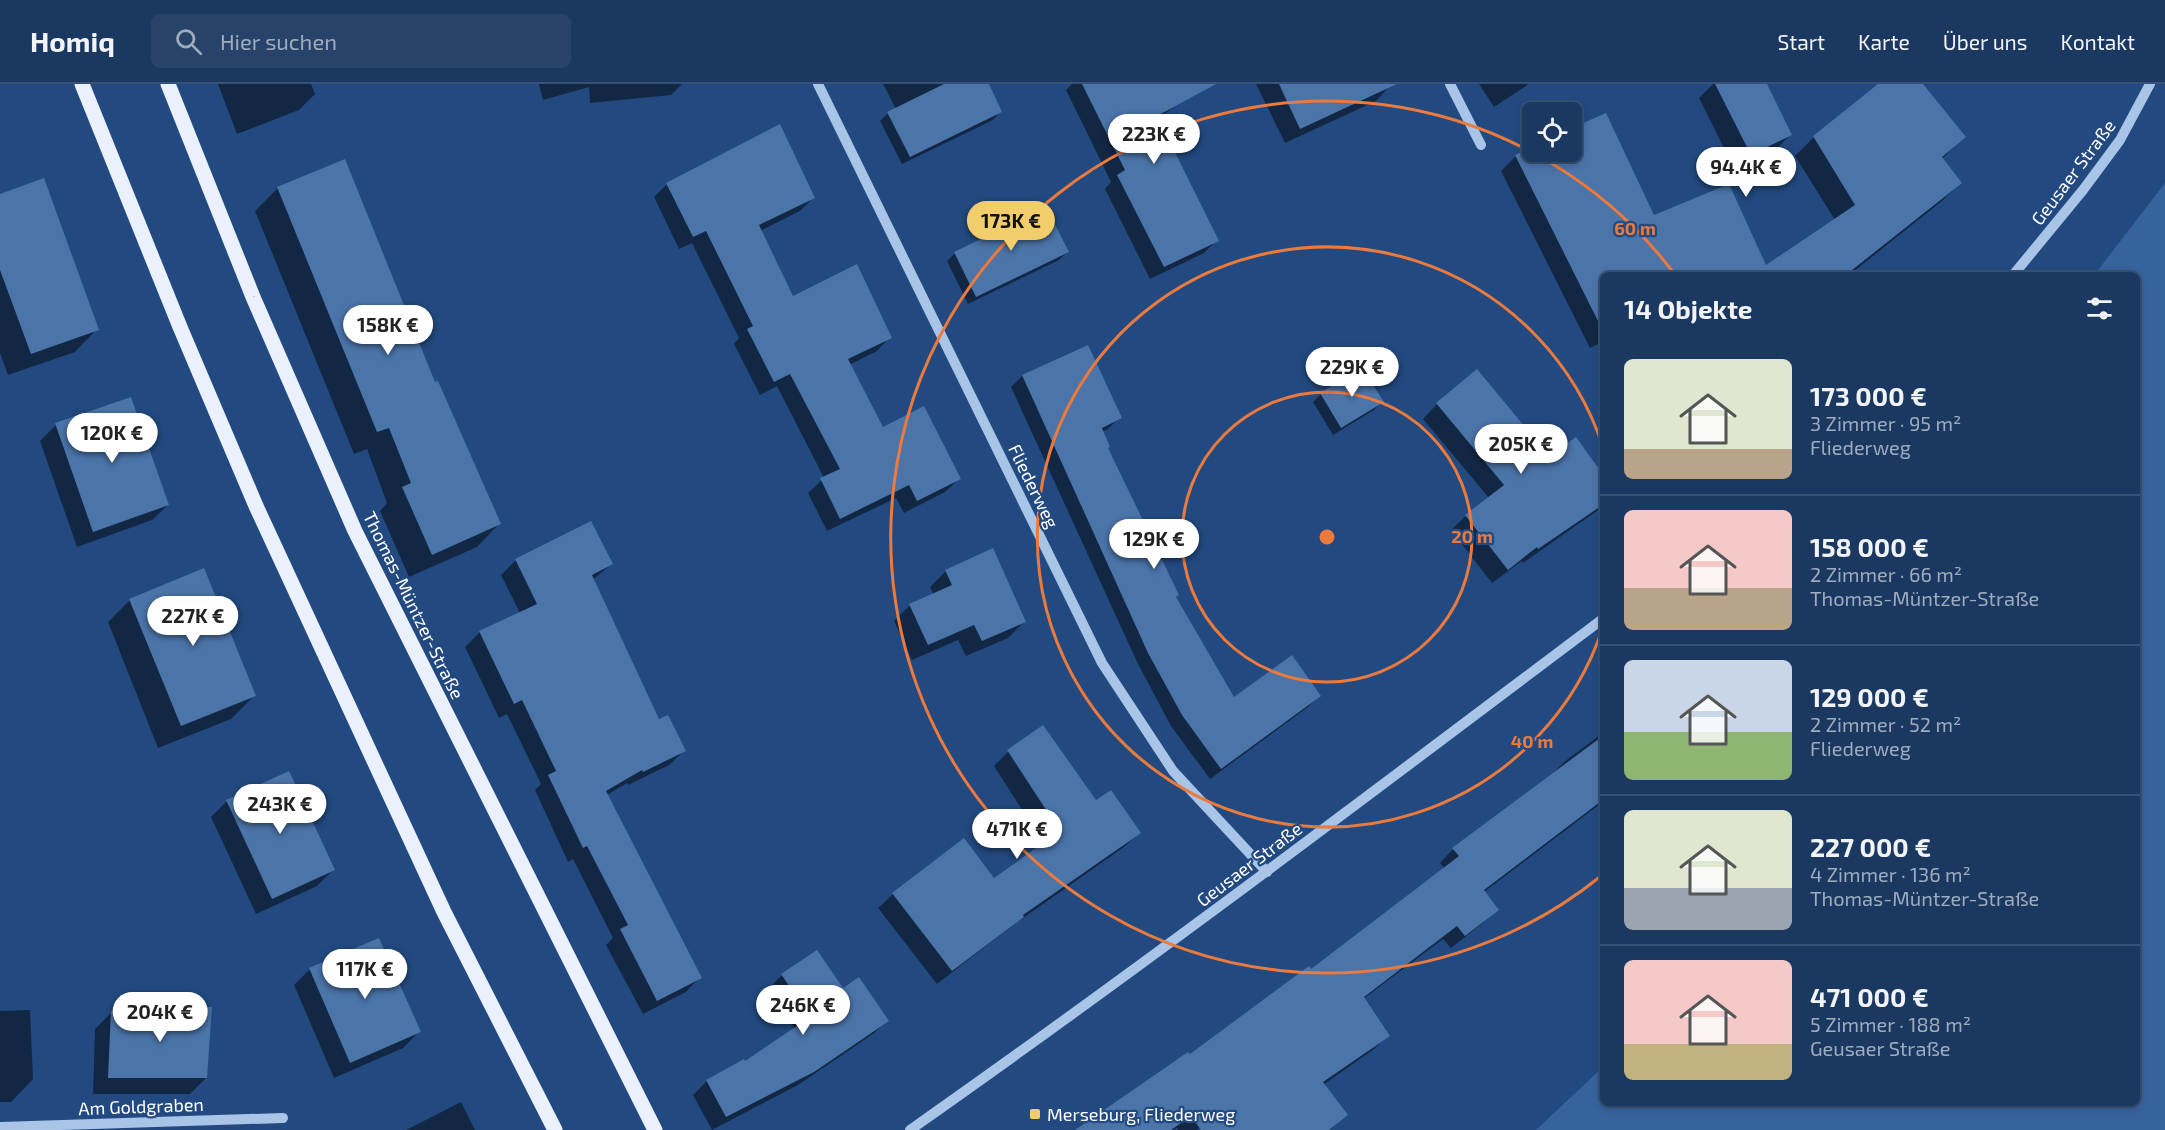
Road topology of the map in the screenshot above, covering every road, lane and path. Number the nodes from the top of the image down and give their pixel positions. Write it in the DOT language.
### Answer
graph roads {
  1 [pos="82,84"];
  2 [pos="168,84"];
  3 [pos="818,84"];
  4 [pos="1450,84"];
  5 [pos="2150,84"];
  6 [pos="1481,146"];
  7 [pos="2016,272"];
  8 [pos="1600,621"];
  9 [pos="1267,872"];
  10 [pos="283,1118"];
  11 [pos="0,1127"];
  12 [pos="555,1130"];
  13 [pos="655,1130"];
  14 [pos="910,1130"];
  1 -- 12 [label="main road"];
  2 -- 13 [label="main road, Thomas-Müntzer-Straße"];
  3 -- 9 [label="street, Fliederweg"];
  4 -- 6 [label="street"];
  5 -- 7 [label="street, Geusaer Straße"];
  8 -- 9 [label="street, Geusaer Straße"];
  9 -- 14 [label="street, Geusaer Straße"];
  10 -- 11 [label="street, Am Goldgraben"];
}
